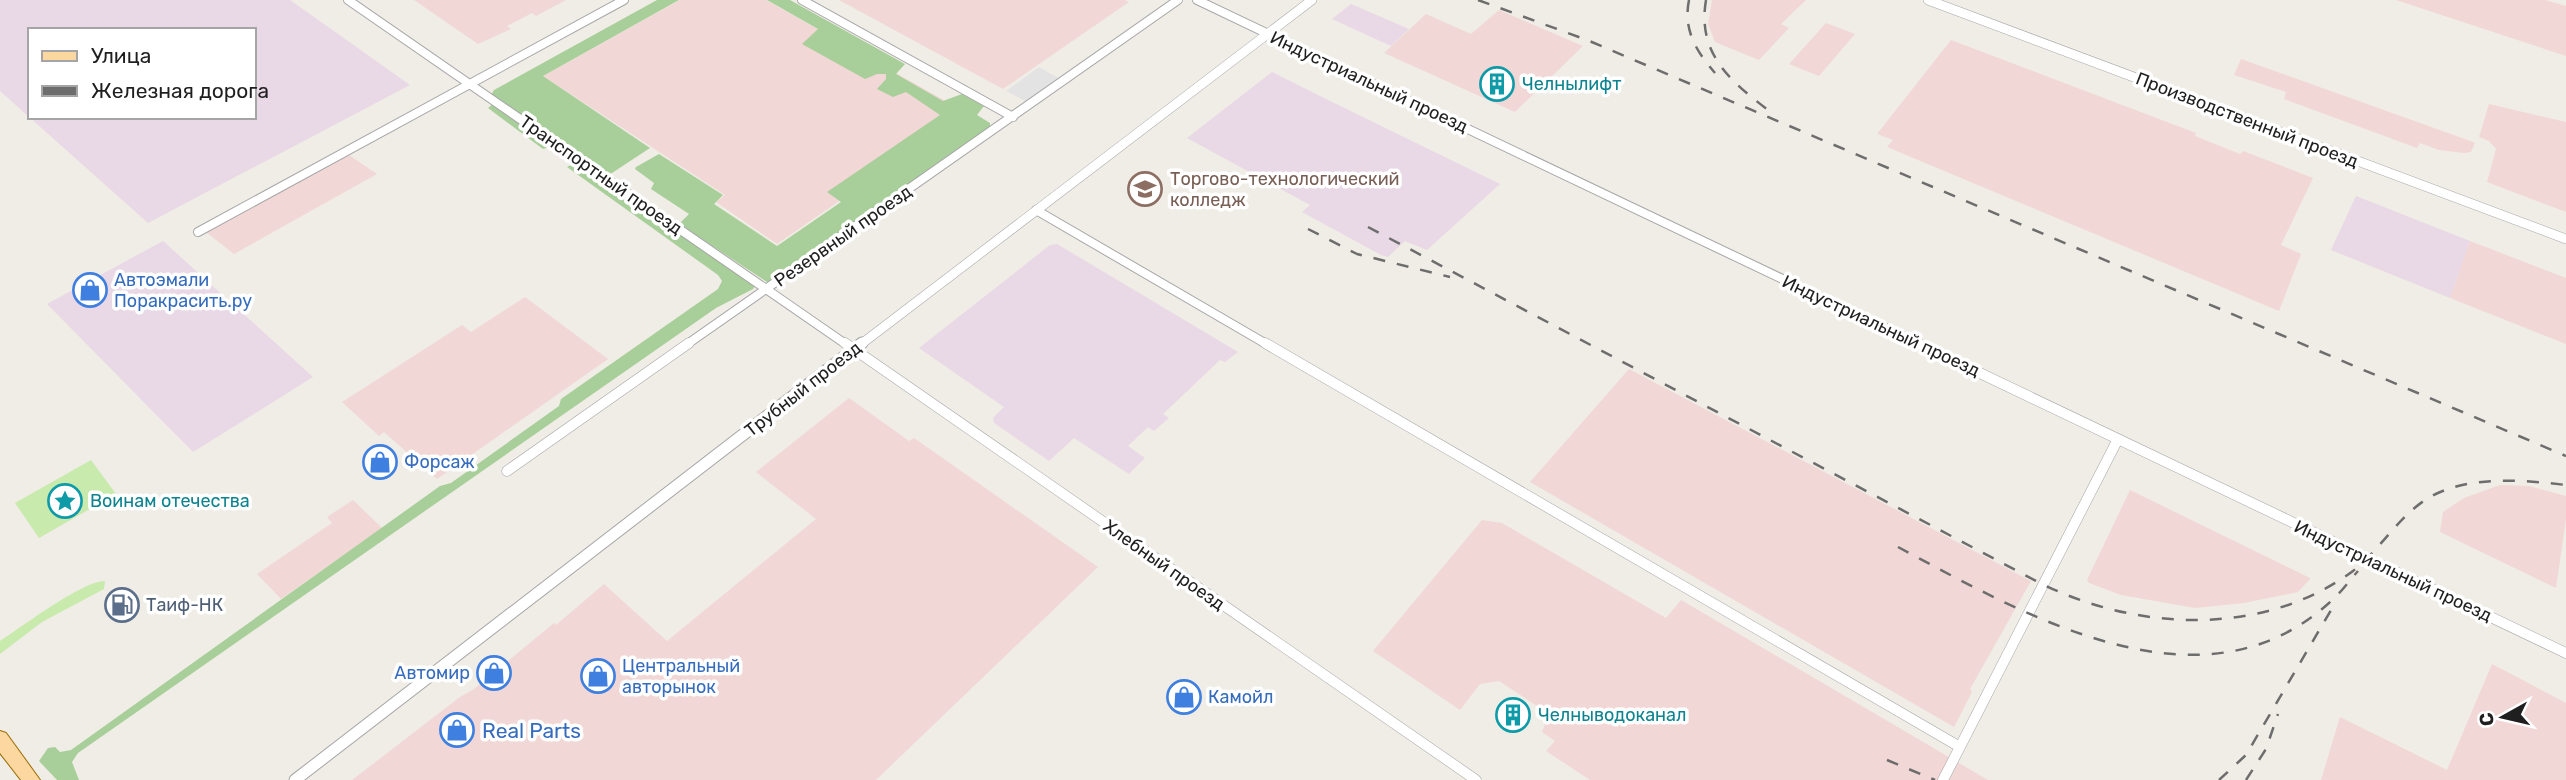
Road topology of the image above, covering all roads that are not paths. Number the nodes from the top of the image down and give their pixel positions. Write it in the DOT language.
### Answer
graph roads {
  1 [pos="348,0"];
  2 [pos="624,0"];
  3 [pos="802,0"];
  4 [pos="1178,0"];
  5 [pos="1197,0"];
  6 [pos="1312,0"];
  7 [pos="1928,0"];
  8 [pos="1268,34"];
  9 [pos="470,84"];
  10 [pos="1013,117"];
  11 [pos="1036,210"];
  12 [pos="198,232"];
  13 [pos="2566,239"];
  14 [pos="766,289"];
  15 [pos="854,350"];
  16 [pos="2118,439"];
  17 [pos="508,471"];
  18 [pos="2566,653"];
  19 [pos="0,739"];
  20 [pos="1960,747"];
  21 [pos="31,780"];
  22 [pos="295,780"];
  23 [pos="1476,780"];
  24 [pos="1943,780"];
  1 -- 9 [label="street, Транспортный проезд"];
  2 -- 9 [label="street"];
  3 -- 10 [label="street"];
  4 -- 10 [label="street, Резервный проезд"];
  5 -- 8 [label="street, Индустриальный проезд"];
  6 -- 8 [label="street, Трубный проезд"];
  7 -- 13 [label="street, Производственный проезд"];
  8 -- 11 [label="street, Трубный проезд"];
  8 -- 16 [label="street, Индустриальный проезд"];
  9 -- 12 [label="street"];
  9 -- 14 [label="street, Транспортный проезд"];
  10 -- 14 [label="street, Резервный проезд"];
  11 -- 15 [label="street, Трубный проезд"];
  11 -- 20 [label="street"];
  14 -- 15 [label="street, Транспортный проезд"];
  14 -- 17 [label="street, Резервный проезд"];
  15 -- 22 [label="street, Трубный проезд"];
  15 -- 23 [label="street, Хлебный проезд"];
  16 -- 18 [label="street, Индустриальный проезд"];
  16 -- 20 [label="street"];
  19 -- 21 [label="main road"];
  20 -- 24 [label="street"];
}
